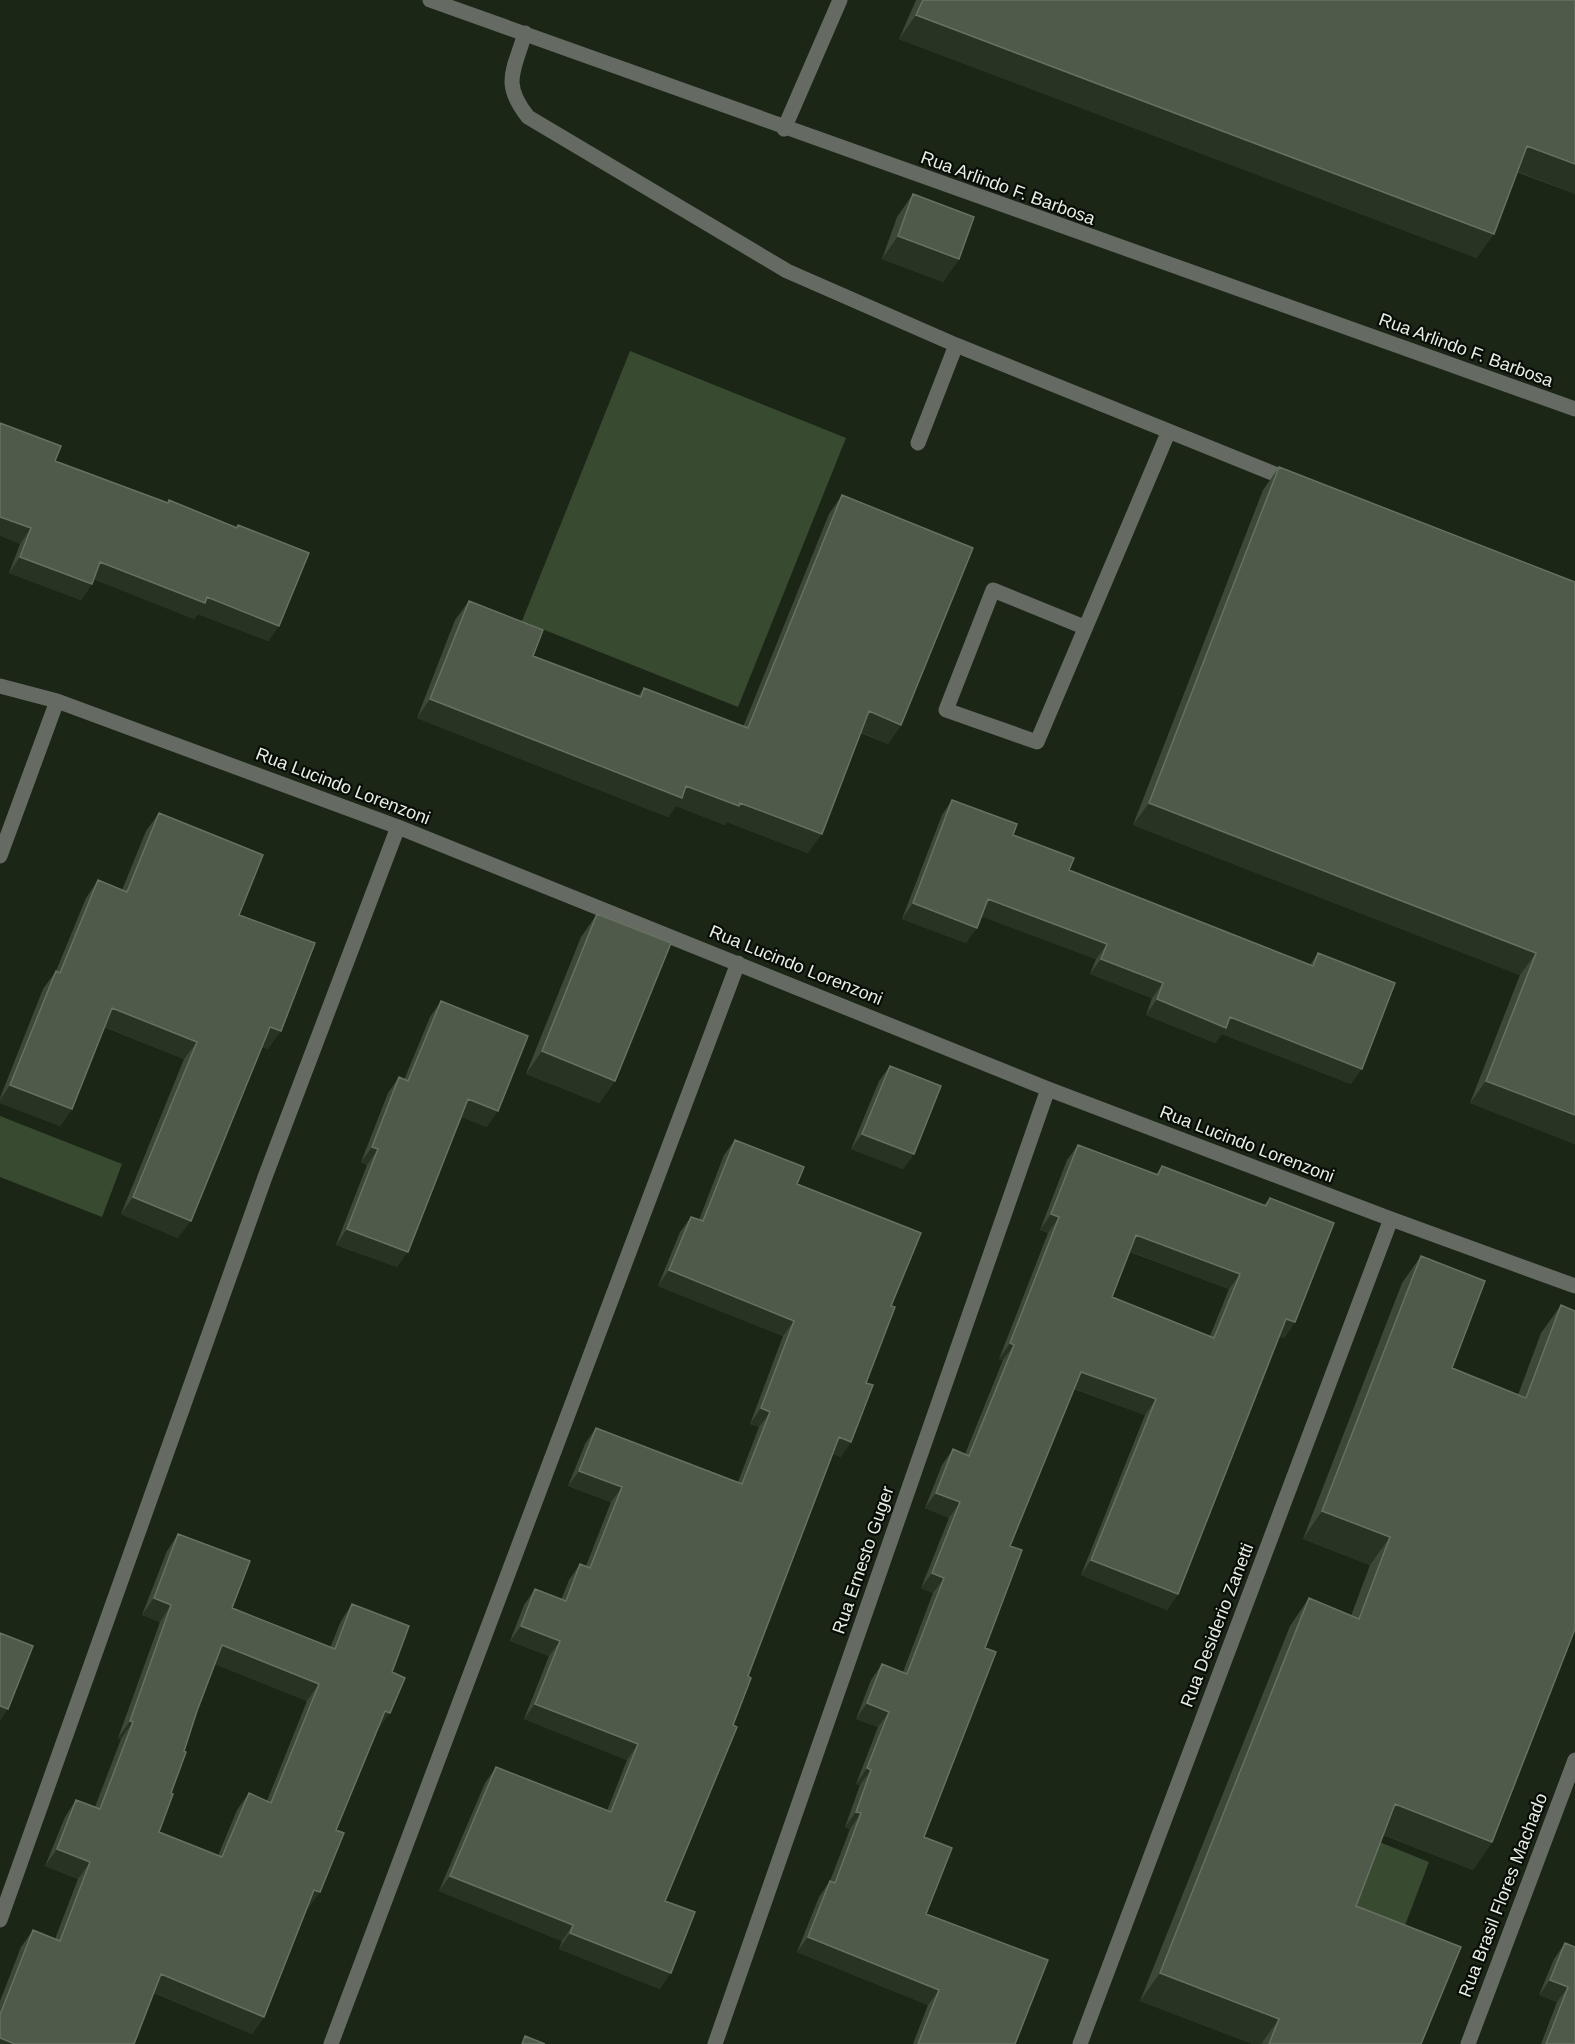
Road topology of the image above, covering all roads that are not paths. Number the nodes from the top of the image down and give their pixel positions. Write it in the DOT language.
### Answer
graph roads {
  1 [pos="430,0"];
  2 [pos="840,0"];
  3 [pos="525,33"];
  4 [pos="784,129"];
  5 [pos="956,345"];
  6 [pos="1575,409"];
  7 [pos="1168,433"];
  8 [pos="918,443"];
  9 [pos="1311,489"];
  10 [pos="1084,627"];
  11 [pos="0,686"];
  12 [pos="57,701"];
  13 [pos="398,827"];
  14 [pos="0,856"];
  15 [pos="738,963"];
  16 [pos="1048,1089"];
  17 [pos="1391,1219"];
  18 [pos="1575,1286"];
  19 [pos="1575,1760"];
  20 [pos="0,1920"];
  21 [pos="330,2044"];
  22 [pos="715,2044"];
  23 [pos="1080,2044"];
  24 [pos="1468,2044"];
  1 -- 3 [label="street, Rua Arlindo F. Barbosa"];
  2 -- 4 [label="street"];
  3 -- 4 [label="street, Rua Arlindo F. Barbosa"];
  3 -- 5 [label="street"];
  4 -- 6 [label="street, Rua Arlindo F. Barbosa"];
  5 -- 7 [label="street"];
  5 -- 8 [label="street"];
  7 -- 9 [label="street"];
  7 -- 10 [label="street"];
  10 -- 10 [label="street"];
  11 -- 12 [label="street, Rua Lucindo Lorenzoni"];
  12 -- 13 [label="street, Rua Lucindo Lorenzoni"];
  12 -- 14 [label="street"];
  13 -- 15 [label="street, Rua Lucindo Lorenzoni"];
  13 -- 20 [label="street"];
  15 -- 16 [label="street, Rua Lucindo Lorenzoni"];
  15 -- 21 [label="street"];
  16 -- 17 [label="street, Rua Lucindo Lorenzoni"];
  16 -- 22 [label="street, Rua Ernesto Guger"];
  17 -- 18 [label="street, Rua Lucindo Lorenzoni"];
  17 -- 23 [label="street, Rua Desiderio Zanetti"];
  19 -- 24 [label="street, Rua Brasil Flores Machado"];
}
